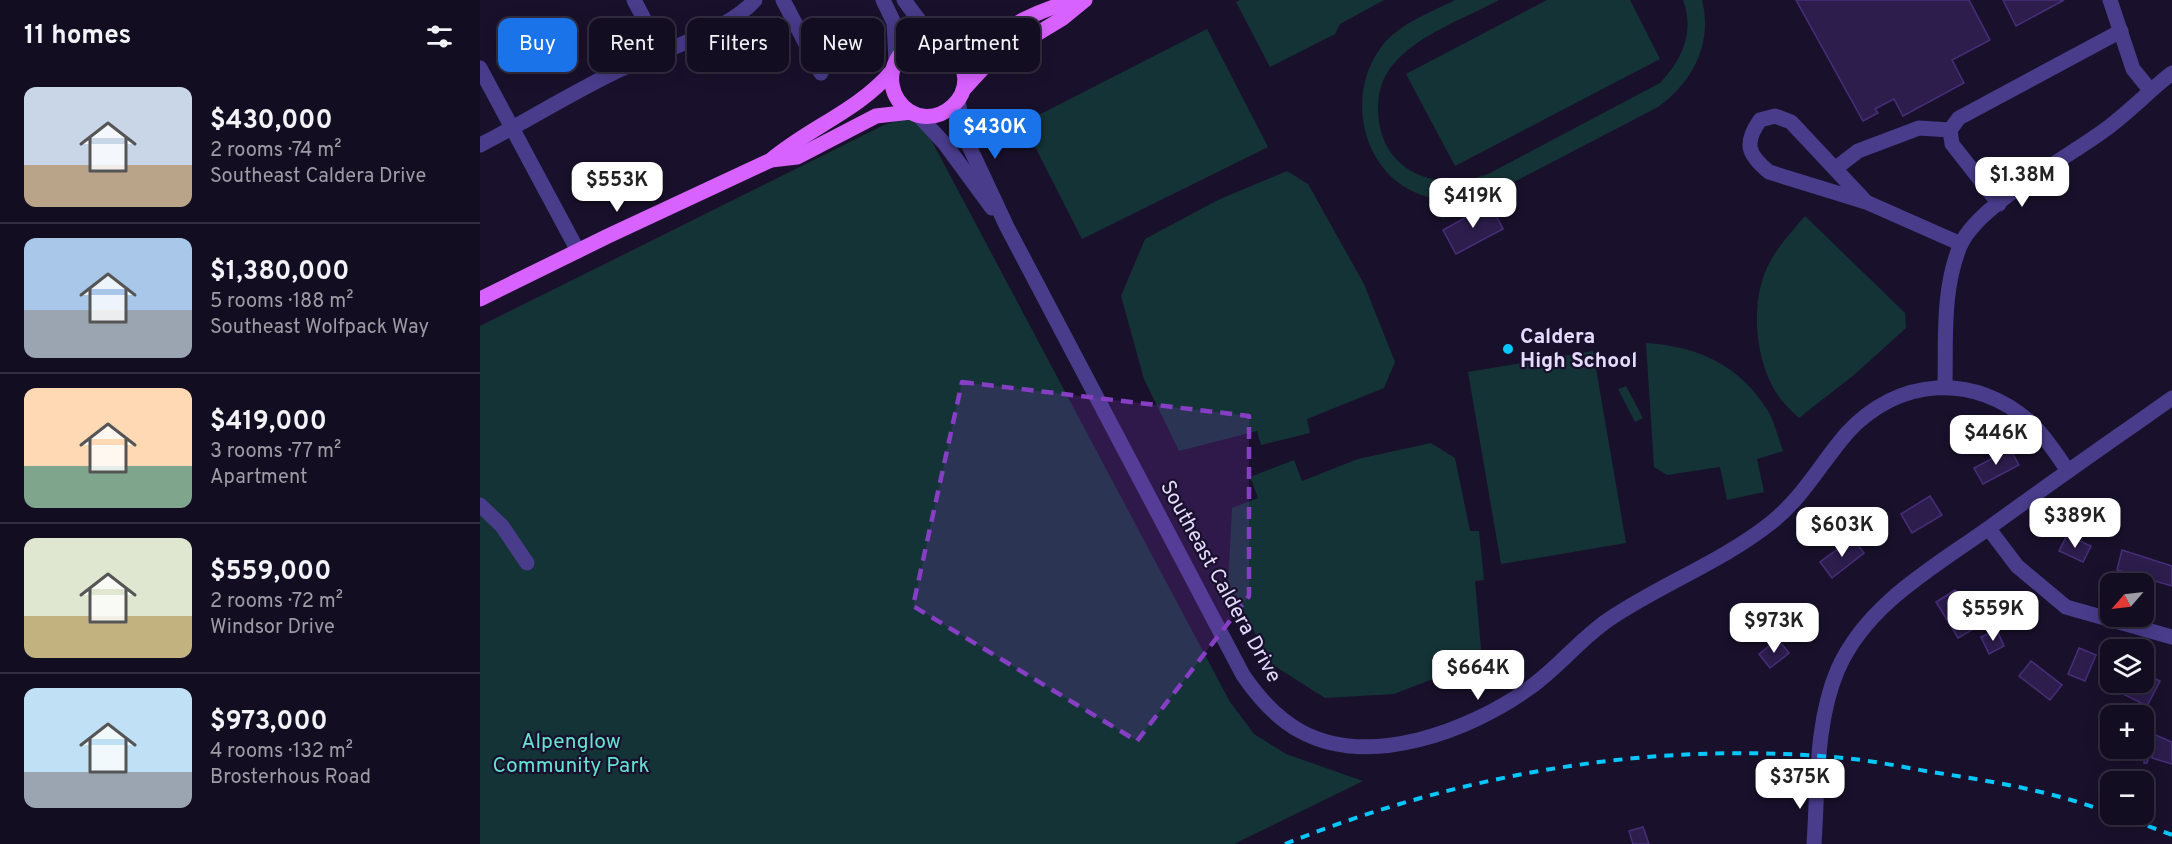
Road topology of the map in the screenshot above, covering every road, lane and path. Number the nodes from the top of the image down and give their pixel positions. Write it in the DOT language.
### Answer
graph roads {
  1 [pos="634,0"];
  2 [pos="754,0"];
  3 [pos="783,0"];
  4 [pos="883,0"];
  5 [pos="904,0"];
  6 [pos="1076,0"];
  7 [pos="1084,0"];
  8 [pos="2110,0"];
  9 [pos="644,18"];
  10 [pos="919,18"];
  11 [pos="1028,18"];
  12 [pos="2121,31"];
  13 [pos="675,47"];
  14 [pos="894,66"];
  15 [pos="480,68"];
  16 [pos="615,72"];
  17 [pos="963,72"];
  18 [pos="821,73"];
  19 [pos="2172,73"];
  20 [pos="2150,90"];
  21 [pos="961,95"];
  22 [pos="915,113"];
  23 [pos="512,128"];
  24 [pos="1950,130"];
  25 [pos="480,145"];
  26 [pos="771,160"];
  27 [pos="1836,168"];
  28 [pos="1866,202"];
  29 [pos="1999,204"];
  30 [pos="1007,227"];
  31 [pos="1961,244"];
  32 [pos="578,251"];
  33 [pos="480,299"];
  34 [pos="1945,386"];
  35 [pos="2172,398"];
  36 [pos="2068,471"];
  37 [pos="480,505"];
  38 [pos="1989,528"];
  39 [pos="527,563"];
  40 [pos="2172,637"];
  41 [pos="1814,844"];
  1 -- 9 [label="street"];
  2 -- 13 [label="street"];
  3 -- 18 [label="street"];
  4 -- 14 [label="street"];
  5 -- 10 [label="street"];
  6 -- 11 [label="main road"];
  7 -- 21 [label="main road"];
  8 -- 12 [label="street"];
  12 -- 20 [label="street"];
  12 -- 24 [label="street"];
  14 -- 22 [label="main road"];
  14 -- 26 [label="main road"];
  15 -- 23 [label="street"];
  16 -- 23 [label="street"];
  17 -- 21 [label="main road"];
  19 -- 20 [label="street"];
  20 -- 29 [label="street"];
  21 -- 22 [label="main road"];
  21 -- 30 [label="street, Southeast Caldera Drive"];
  22 -- 26 [label="main road"];
  22 -- 30 [label="street, Southeast Caldera Drive"];
  23 -- 25 [label="street"];
  23 -- 32 [label="street"];
  24 -- 27 [label="street"];
  24 -- 29 [label="street"];
  26 -- 32 [label="main road"];
  27 -- 28 [label="street"];
  27 -- 28 [label="street"];
  28 -- 31 [label="street"];
  29 -- 31 [label="street"];
  30 -- 34 [label="street, Southeast Caldera Drive"];
  31 -- 34 [label="street"];
  32 -- 33 [label="main road"];
  34 -- 36 [label="street, Southeast Caldera Drive"];
  35 -- 36 [label="street"];
  36 -- 38 [label="street"];
  37 -- 39 [label="street"];
  38 -- 40 [label="street"];
  38 -- 41 [label="street"];
}
